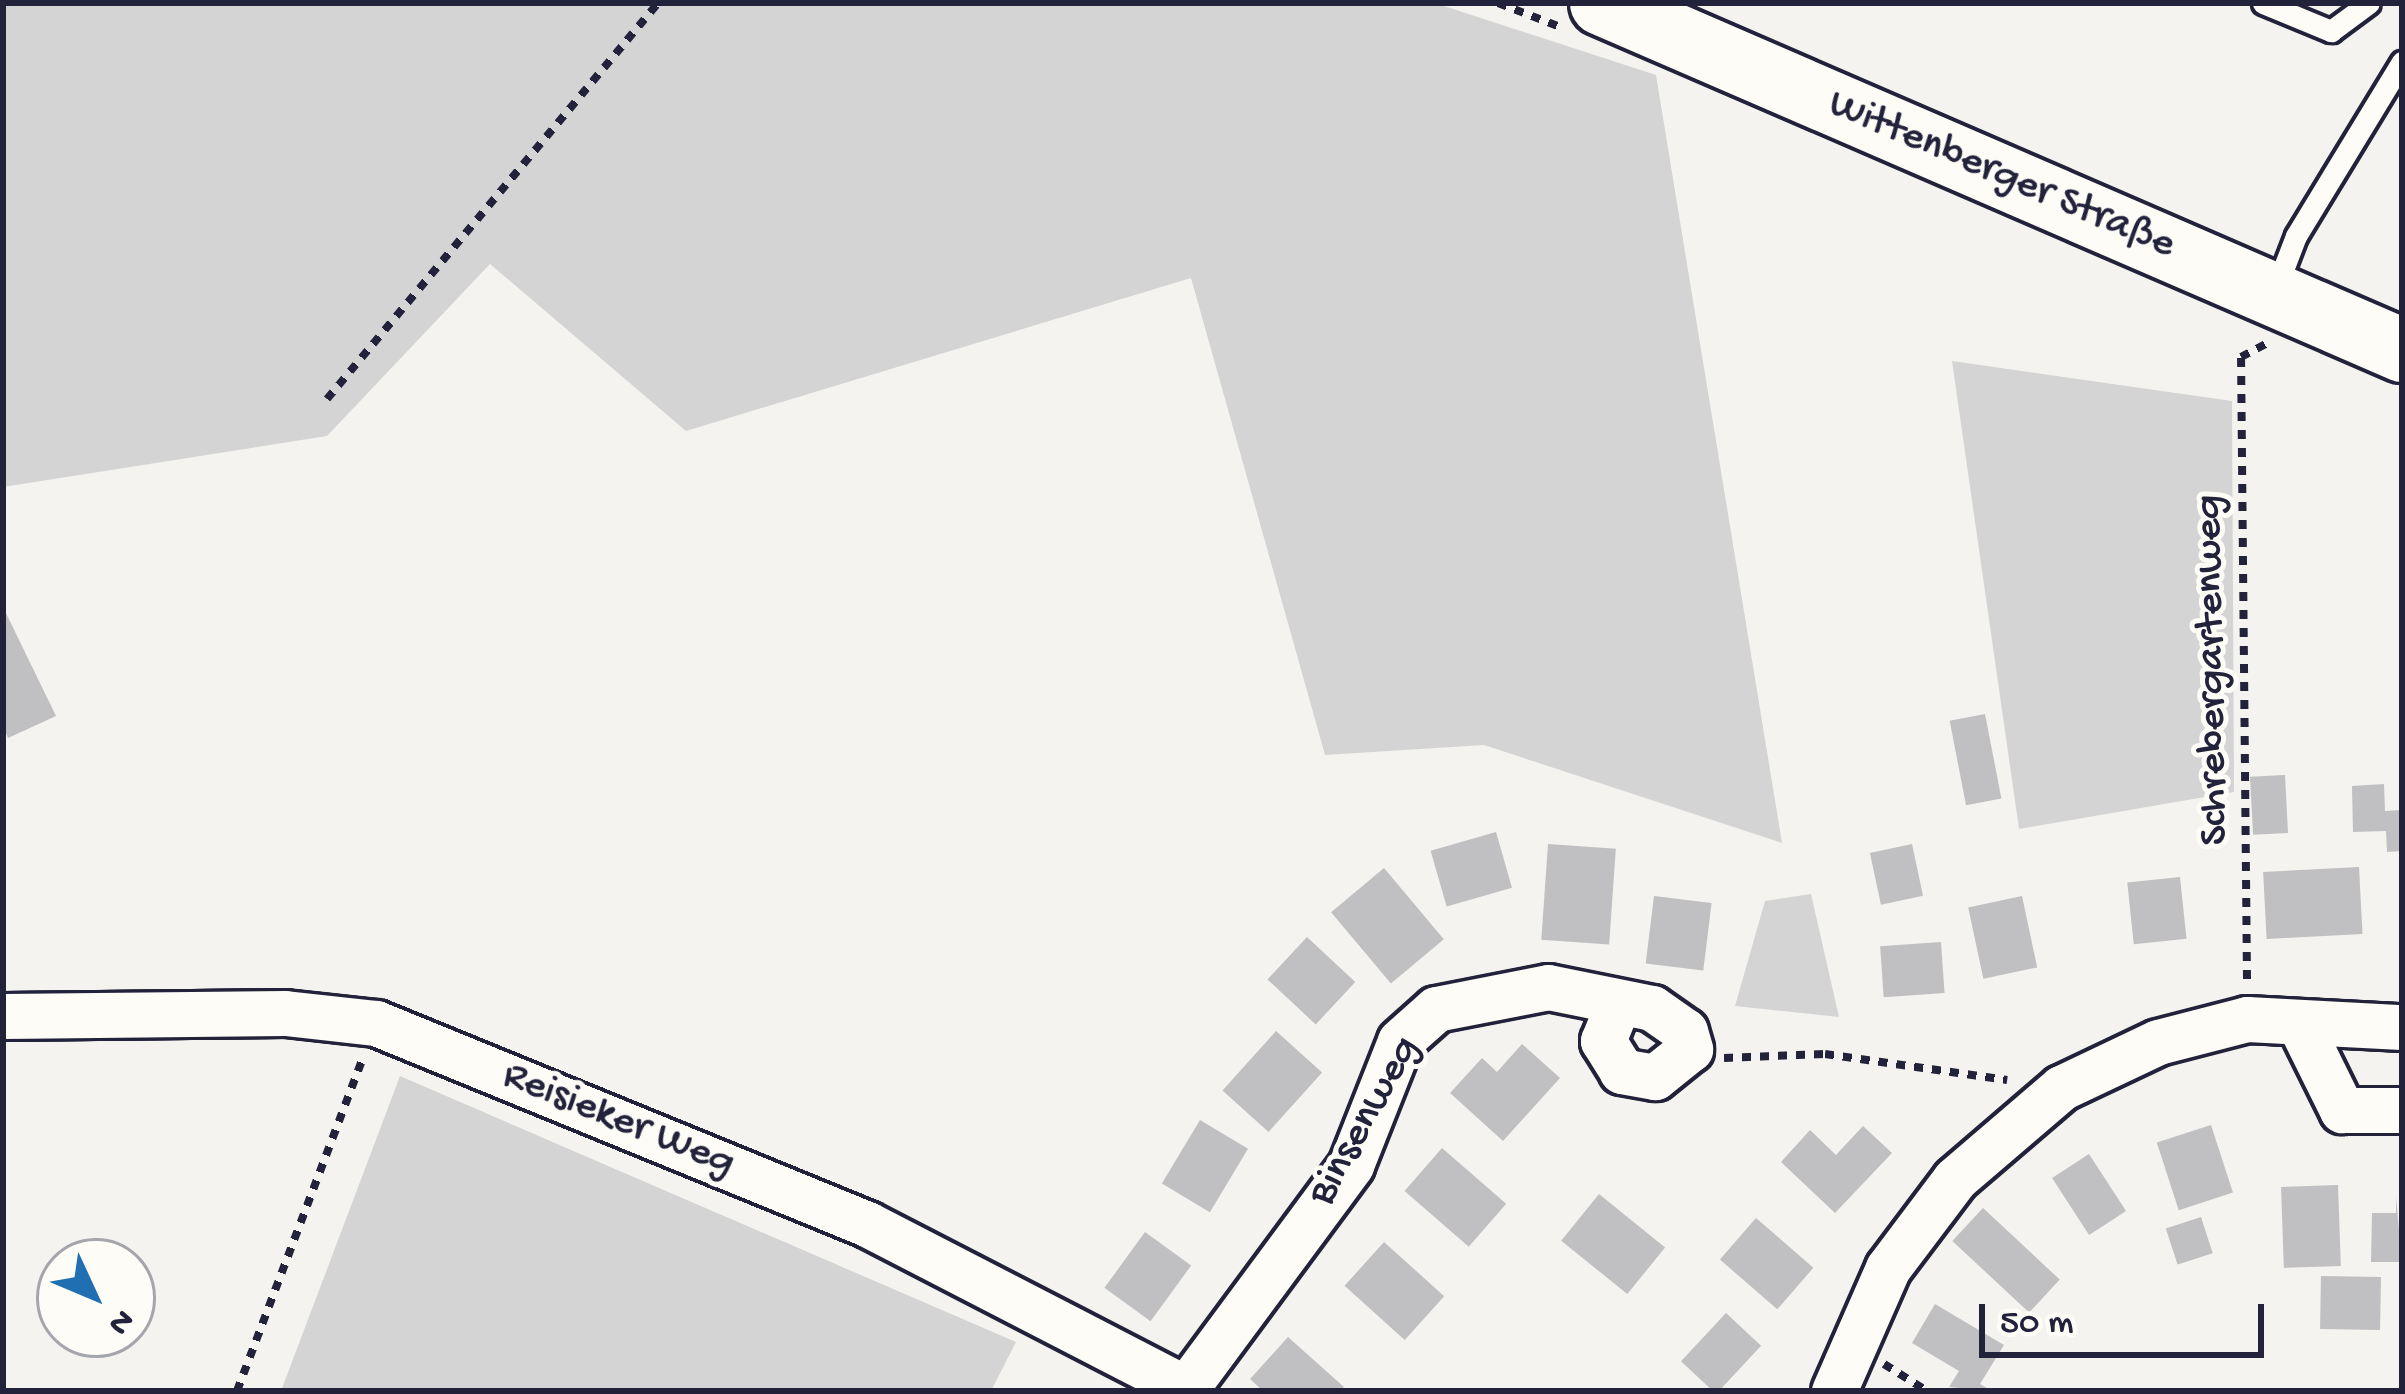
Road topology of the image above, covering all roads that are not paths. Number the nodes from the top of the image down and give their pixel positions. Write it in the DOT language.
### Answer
graph roads {
  1 [pos="1601,3"];
  2 [pos="2263,3"];
  3 [pos="2369,3"];
  4 [pos="2402,62"];
  5 [pos="2274,317"];
  6 [pos="2402,350"];
  7 [pos="1616,1008"];
  8 [pos="3,1016"];
  9 [pos="2301,1027"];
  10 [pos="2402,1028"];
  11 [pos="2402,1110"];
  12 [pos="1189,1389"];
  13 [pos="1834,1391"];
  1 -- 5 [label="main road, Wittenberger Straße"];
  2 -- 3 [label="lane"];
  4 -- 5 [label="lane"];
  5 -- 6 [label="main road, Wittenberger Straße"];
  7 -- 7 [label="street, Binsenweg"];
  7 -- 12 [label="street, Binsenweg"];
  8 -- 12 [label="street, Reisieker Weg"];
  9 -- 10 [label="street"];
  9 -- 11 [label="street"];
  9 -- 13 [label="street"];
}
